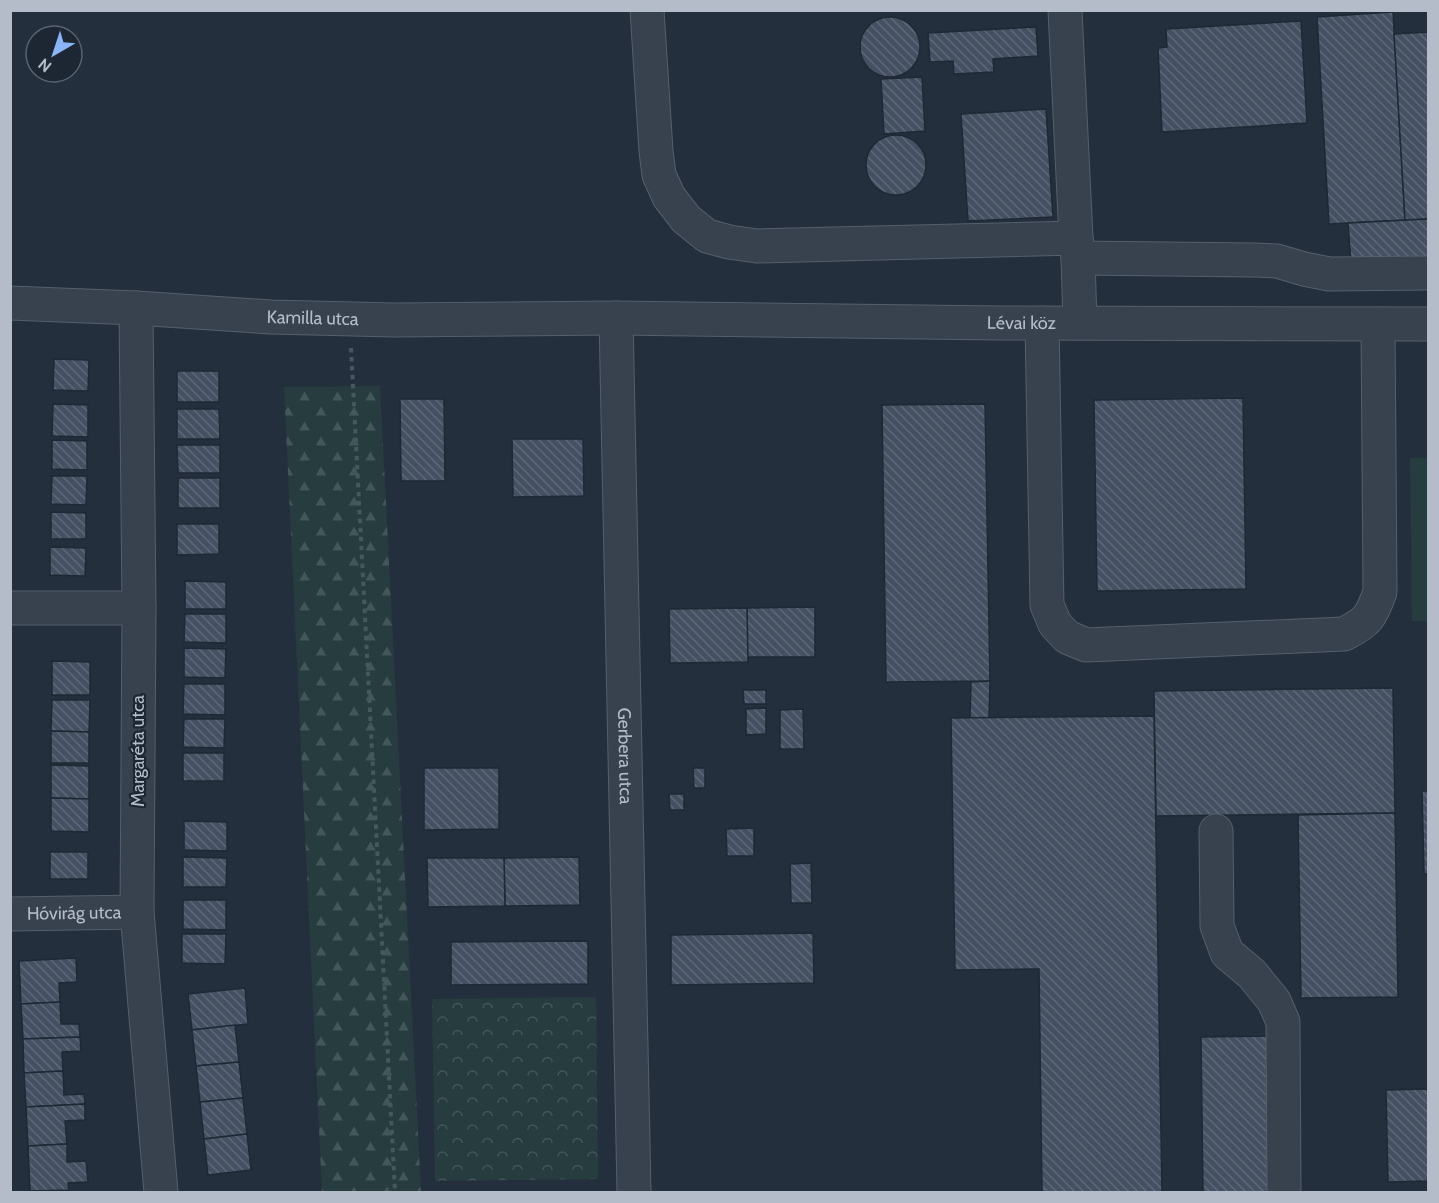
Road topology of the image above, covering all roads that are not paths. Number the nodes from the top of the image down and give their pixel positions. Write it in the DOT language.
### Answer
graph roads {
  1 [pos="647,10"];
  2 [pos="1065,10"];
  3 [pos="1077,248"];
  4 [pos="1428,273"];
  5 [pos="10,303"];
  6 [pos="136,308"];
  7 [pos="616,318"];
  8 [pos="1041,323"];
  9 [pos="1080,323"];
  10 [pos="1378,324"];
  11 [pos="1428,324"];
  12 [pos="10,608"];
  13 [pos="139,608"];
  14 [pos="1216,831"];
  15 [pos="137,912"];
  16 [pos="10,914"];
  17 [pos="161,1192"];
  18 [pos="634,1192"];
  19 [pos="1284,1192"];
  1 -- 3 [label="street"];
  2 -- 3 [label="street"];
  3 -- 4 [label="street"];
  3 -- 9 [label="street"];
  5 -- 6 [label="street, Kamilla utca"];
  6 -- 7 [label="street, Kamilla utca"];
  6 -- 13 [label="street, Margaréta utca"];
  7 -- 8 [label="street, Lévai köz"];
  7 -- 18 [label="street, Gerbera utca"];
  8 -- 9 [label="street, Lévai köz"];
  8 -- 10 [label="street"];
  9 -- 10 [label="street, Lévai köz"];
  10 -- 11 [label="street, Lévai köz"];
  12 -- 13 [label="street"];
  13 -- 15 [label="street, Margaréta utca"];
  14 -- 19 [label="street"];
  15 -- 16 [label="street, Hóvirág utca"];
  15 -- 17 [label="street, Margaréta utca"];
}
